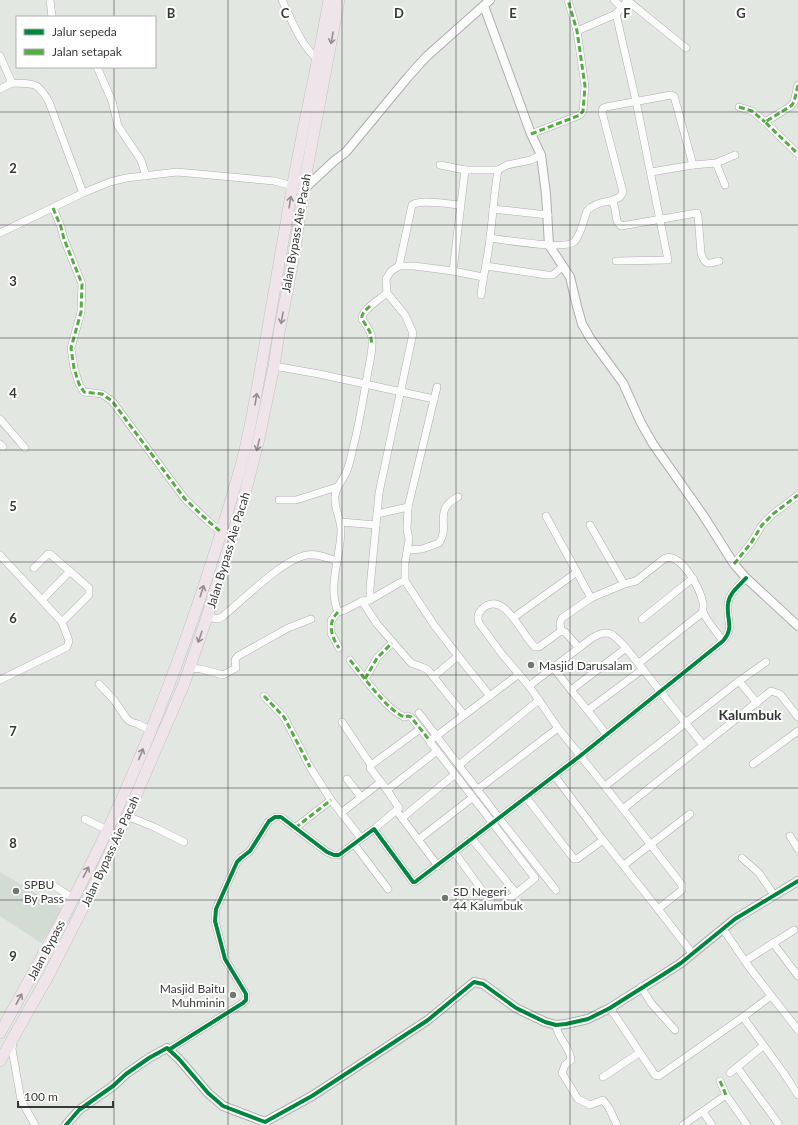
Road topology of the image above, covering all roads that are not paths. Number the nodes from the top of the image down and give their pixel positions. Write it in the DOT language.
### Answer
graph roads {
  1 [pos="50,0"];
  2 [pos="282,0"];
  3 [pos="329,0"];
  4 [pos="339,0"];
  5 [pos="568,0"];
  6 [pos="614,0"];
  7 [pos="628,0"];
  8 [pos="487,3"];
  9 [pos="622,8"];
  10 [pos="616,14"];
  11 [pos="52,16"];
  12 [pos="577,31"];
  13 [pos="686,48"];
  14 [pos="1,58"];
  15 [pos="318,60"];
  16 [pos="97,68"];
  17 [pos="12,83"];
  18 [pos="798,85"];
  19 [pos="0,89"];
  20 [pos="636,101"];
  21 [pos="739,107"];
  22 [pos="765,122"];
  23 [pos="531,134"];
  24 [pos="735,154"];
  25 [pos="798,154"];
  26 [pos="541,155"];
  27 [pos="716,163"];
  28 [pos="440,164"];
  29 [pos="693,165"];
  30 [pos="465,170"];
  31 [pos="498,170"];
  32 [pos="650,172"];
  33 [pos="146,176"];
  34 [pos="725,185"];
  35 [pos="292,186"];
  36 [pos="303,190"];
  37 [pos="83,192"];
  38 [pos="611,201"];
  39 [pos="460,205"];
  40 [pos="52,208"];
  41 [pos="493,209"];
  42 [pos="548,215"];
  43 [pos="660,219"];
  44 [pos="0,233"];
  45 [pos="490,238"];
  46 [pos="549,245"];
  47 [pos="719,261"];
  48 [pos="616,262"];
  49 [pos="399,266"];
  50 [pos="486,266"];
  51 [pos="563,266"];
  52 [pos="453,271"];
  53 [pos="483,277"];
  54 [pos="387,293"];
  55 [pos="482,295"];
  56 [pos="274,366"];
  57 [pos="366,385"];
  58 [pos="437,387"];
  59 [pos="401,393"];
  60 [pos="434,399"];
  61 [pos="0,419"];
  62 [pos="25,448"];
  63 [pos="337,487"];
  64 [pos="798,495"];
  65 [pos="458,497"];
  66 [pos="279,500"];
  67 [pos="408,507"];
  68 [pos="377,514"];
  69 [pos="546,516"];
  70 [pos="341,522"];
  71 [pos="376,525"];
  72 [pos="590,525"];
  73 [pos="221,532"];
  74 [pos="408,550"];
  75 [pos="0,555"];
  76 [pos="337,561"];
  77 [pos="734,564"];
  78 [pos="34,568"];
  79 [pos="70,571"];
  80 [pos="577,572"];
  81 [pos="693,578"];
  82 [pos="746,578"];
  83 [pos="406,581"];
  84 [pos="624,584"];
  85 [pos="591,598"];
  86 [pos="42,600"];
  87 [pos="370,600"];
  88 [pos="362,601"];
  89 [pos="338,612"];
  90 [pos="703,612"];
  91 [pos="207,617"];
  92 [pos="513,618"];
  93 [pos="311,619"];
  94 [pos="642,619"];
  95 [pos="62,622"];
  96 [pos="798,626"];
  97 [pos="561,631"];
  98 [pos="723,641"];
  99 [pos="392,643"];
  100 [pos="339,648"];
  101 [pos="579,648"];
  102 [pos="626,648"];
  103 [pos="458,656"];
  104 [pos="350,660"];
  105 [pos="766,662"];
  106 [pos="641,666"];
  107 [pos="553,667"];
  108 [pos="175,668"];
  109 [pos="190,668"];
  110 [pos="519,674"];
  111 [pos="433,677"];
  112 [pos="365,679"];
  113 [pos="0,680"];
  114 [pos="739,681"];
  115 [pos="98,684"];
  116 [pos="529,686"];
  117 [pos="571,690"];
  118 [pos="660,691"];
  119 [pos="264,696"];
  120 [pos="490,696"];
  121 [pos="539,700"];
  122 [pos="757,703"];
  123 [pos="588,710"];
  124 [pos="419,712"];
  125 [pos="464,715"];
  126 [pos="798,717"];
  127 [pos="342,722"];
  128 [pos="686,723"];
  129 [pos="558,728"];
  130 [pos="420,729"];
  131 [pos="150,730"];
  132 [pos="798,731"];
  133 [pos="606,734"];
  134 [pos="433,739"];
  135 [pos="703,745"];
  136 [pos="437,751"];
  137 [pos="580,756"];
  138 [pos="753,764"];
  139 [pos="371,765"];
  140 [pos="459,765"];
  141 [pos="454,775"];
  142 [pos="554,775"];
  143 [pos="347,779"];
  144 [pos="381,782"];
  145 [pos="605,786"];
  146 [pos="478,789"];
  147 [pos="387,790"];
  148 [pos="361,797"];
  149 [pos="526,797"];
  150 [pos="472,798"];
  151 [pos="331,800"];
  152 [pos="623,809"];
  153 [pos="396,810"];
  154 [pos="341,813"];
  155 [pos="690,814"];
  156 [pos="127,816"];
  157 [pos="85,818"];
  158 [pos="402,818"];
  159 [pos="499,818"];
  160 [pos="492,824"];
  161 [pos="295,828"];
  162 [pos="374,829"];
  163 [pos="107,830"];
  164 [pos="790,836"];
  165 [pos="361,838"];
  166 [pos="472,839"];
  167 [pos="419,840"];
  168 [pos="603,840"];
  169 [pos="184,842"];
  170 [pos="354,844"];
  171 [pos="650,844"];
  172 [pos="798,849"];
  173 [pos="455,853"];
  174 [pos="742,858"];
  175 [pos="624,865"];
  176 [pos="438,866"];
  177 [pos="798,881"];
  178 [pos="51,884"];
  179 [pos="388,889"];
  180 [pos="556,890"];
  181 [pos="516,893"];
  182 [pos="774,895"];
  183 [pos="73,898"];
  184 [pos="658,909"];
  185 [pos="723,929"];
  186 [pos="794,930"];
  187 [pos="773,943"];
  188 [pos="692,953"];
  189 [pos="745,961"];
  190 [pos="798,976"];
  191 [pos="641,987"];
  192 [pos="770,996"];
  193 [pos="610,1008"];
  194 [pos="743,1017"];
  195 [pos="556,1025"];
  196 [pos="2,1026"];
  197 [pos="675,1030"];
  198 [pos="798,1030"];
  199 [pos="13,1038"];
  200 [pos="763,1046"];
  201 [pos="170,1049"];
  202 [pos="639,1052"];
  203 [pos="0,1061"];
  204 [pos="737,1067"];
  205 [pos="730,1073"];
  206 [pos="603,1077"];
  207 [pos="720,1081"];
  208 [pos="726,1095"];
  209 [pos="798,1095"];
  210 [pos="703,1112"];
  211 [pos="267,1123"];
  212 [pos="778,1123"];
  213 [pos="35,1125"];
  214 [pos="66,1125"];
  215 [pos="617,1125"];
  216 [pos="683,1125"];
  217 [pos="712,1125"];
  218 [pos="747,1125"];
  1 -- 11 [label="street"];
  2 -- 15 [label="street"];
  3 -- 15 [label="highway, Jalan Bypass"];
  4 -- 36 [label="highway, Jalan Bypass Aie Pacah, one-way"];
  5 -- 12 [label="street"];
  6 -- 9 [label="street"];
  7 -- 9 [label="street"];
  7 -- 13 [label="street"];
  8 -- 23 [label="street"];
  8 -- 36 [label="street"];
  9 -- 10 [label="street"];
  10 -- 12 [label="street"];
  10 -- 20 [label="street"];
  12 -- 23 [label="street"];
  14 -- 17 [label="street"];
  15 -- 35 [label="highway, Jalan Bypass"];
  16 -- 33 [label="street"];
  17 -- 19 [label="street"];
  17 -- 37 [label="street"];
  18 -- 22 [label="street"];
  20 -- 29 [label="street"];
  20 -- 32 [label="street"];
  20 -- 38 [label="street"];
  21 -- 22 [label="street"];
  22 -- 25 [label="street"];
  23 -- 26 [label="street"];
  24 -- 27 [label="street"];
  26 -- 31 [label="street"];
  26 -- 42 [label="street"];
  27 -- 29 [label="street"];
  27 -- 34 [label="street"];
  28 -- 30 [label="street"];
  29 -- 32 [label="street"];
  30 -- 31 [label="street"];
  30 -- 39 [label="street"];
  31 -- 41 [label="street"];
  32 -- 43 [label="street"];
  33 -- 35 [label="street"];
  33 -- 37 [label="street"];
  73 -- 35 [label="highway, Jalan Bypass, one-way"];
  36 -- 56 [label="highway, Jalan Bypass Aie Pacah, one-way"];
  37 -- 40 [label="street"];
  38 -- 43 [label="street"];
  38 -- 46 [label="street"];
  39 -- 49 [label="street"];
  39 -- 52 [label="street"];
  40 -- 44 [label="street"];
  40 -- 73 [label="street"];
  41 -- 42 [label="street"];
  41 -- 45 [label="street"];
  42 -- 46 [label="street"];
  43 -- 47 [label="street"];
  43 -- 48 [label="street"];
  45 -- 46 [label="street"];
  45 -- 50 [label="street"];
  46 -- 51 [label="street"];
  49 -- 52 [label="street"];
  49 -- 54 [label="street"];
  50 -- 51 [label="street"];
  50 -- 53 [label="street"];
  51 -- 77 [label="street"];
  52 -- 53 [label="street"];
  53 -- 55 [label="street"];
  54 -- 57 [label="street"];
  54 -- 59 [label="street"];
  56 -- 57 [label="street"];
  56 -- 91 [label="highway, Jalan Bypass Aie Pacah, one-way"];
  57 -- 59 [label="street"];
  57 -- 63 [label="street"];
  58 -- 60 [label="street"];
  59 -- 60 [label="street"];
  59 -- 68 [label="street"];
  60 -- 67 [label="street"];
  61 -- 62 [label="street"];
  63 -- 66 [label="street"];
  63 -- 70 [label="street"];
  64 -- 77 [label="street"];
  65 -- 74 [label="street"];
  67 -- 68 [label="street"];
  67 -- 74 [label="street"];
  68 -- 71 [label="street"];
  69 -- 80 [label="street"];
  70 -- 71 [label="street"];
  70 -- 76 [label="street"];
  71 -- 87 [label="street"];
  72 -- 84 [label="street"];
  108 -- 73 [label="highway, Jalan Bypass, one-way"];
  74 -- 83 [label="street"];
  75 -- 86 [label="street"];
  76 -- 89 [label="street"];
  76 -- 91 [label="street"];
  77 -- 82 [label="street"];
  78 -- 79 [label="street"];
  79 -- 86 [label="street"];
  79 -- 95 [label="street"];
  80 -- 85 [label="street"];
  80 -- 92 [label="street"];
  81 -- 84 [label="street"];
  81 -- 90 [label="street"];
  81 -- 94 [label="street"];
  82 -- 96 [label="street"];
  82 -- 98 [label="street"];
  83 -- 87 [label="street"];
  83 -- 103 [label="street"];
  84 -- 85 [label="street"];
  85 -- 97 [label="street"];
  86 -- 95 [label="street"];
  87 -- 88 [label="street"];
  88 -- 89 [label="street"];
  88 -- 99 [label="street"];
  89 -- 100 [label="street"];
  90 -- 98 [label="street"];
  90 -- 106 [label="street"];
  91 -- 109 [label="highway, Jalan Bypass Aie Pacah, one-way"];
  92 -- 97 [label="street"];
  92 -- 110 [label="street"];
  93 -- 109 [label="street"];
  95 -- 113 [label="street"];
  97 -- 101 [label="street"];
  98 -- 118 [label="street"];
  99 -- 111 [label="street"];
  99 -- 112 [label="street"];
  101 -- 102 [label="street"];
  101 -- 107 [label="street"];
  102 -- 106 [label="street"];
  102 -- 117 [label="street"];
  103 -- 111 [label="street"];
  103 -- 120 [label="street"];
  104 -- 112 [label="street"];
  105 -- 114 [label="street"];
  106 -- 118 [label="street"];
  106 -- 123 [label="street"];
  107 -- 116 [label="street"];
  107 -- 117 [label="street"];
  108 -- 109 [label="highway"];
  108 -- 131 [label="highway, Jalan Bypass"];
  109 -- 156 [label="highway, Jalan Bypass Aie Pacah"];
  110 -- 116 [label="street"];
  110 -- 120 [label="street"];
  111 -- 125 [label="street"];
  112 -- 130 [label="street"];
  114 -- 122 [label="street"];
  114 -- 128 [label="street"];
  115 -- 131 [label="street"];
  116 -- 121 [label="street"];
  117 -- 123 [label="street"];
  118 -- 128 [label="street"];
  118 -- 133 [label="street"];
  119 -- 151 [label="street"];
  120 -- 125 [label="street"];
  121 -- 129 [label="street"];
  121 -- 140 [label="street"];
  122 -- 126 [label="street"];
  122 -- 135 [label="street"];
  123 -- 133 [label="street"];
  124 -- 134 [label="street"];
  125 -- 134 [label="street"];
  127 -- 139 [label="street"];
  128 -- 135 [label="street"];
  128 -- 145 [label="street"];
  129 -- 137 [label="street"];
  129 -- 146 [label="street"];
  130 -- 134 [label="street"];
  130 -- 139 [label="street"];
  163 -- 131 [label="highway, Jalan Bypass, one-way"];
  132 -- 138 [label="street"];
  133 -- 137 [label="street"];
  134 -- 136 [label="street"];
  134 -- 140 [label="street"];
  135 -- 152 [label="street"];
  136 -- 141 [label="street"];
  136 -- 147 [label="street"];
  137 -- 142 [label="street"];
  137 -- 145 [label="street"];
  139 -- 144 [label="street"];
  140 -- 146 [label="street"];
  141 -- 150 [label="street"];
  141 -- 158 [label="street"];
  142 -- 149 [label="street"];
  142 -- 168 [label="street"];
  143 -- 148 [label="street"];
  144 -- 147 [label="street"];
  144 -- 148 [label="street"];
  145 -- 152 [label="street"];
  146 -- 159 [label="street"];
  147 -- 153 [label="street"];
  148 -- 154 [label="street"];
  149 -- 159 [label="street"];
  149 -- 168 [label="street"];
  150 -- 160 [label="street"];
  150 -- 167 [label="street"];
  151 -- 154 [label="street"];
  151 -- 161 [label="street"];
  152 -- 171 [label="street"];
  153 -- 158 [label="street"];
  153 -- 162 [label="street"];
  154 -- 165 [label="street"];
  155 -- 171 [label="street"];
  156 -- 169 [label="street"];
  156 -- 199 [label="highway, Jalan Bypass Aie Pacah"];
  157 -- 163 [label="street"];
  158 -- 167 [label="street"];
  159 -- 160 [label="street"];
  159 -- 180 [label="street"];
  160 -- 166 [label="street"];
  160 -- 181 [label="street"];
  161 -- 170 [label="street"];
  161 -- 201 [label="street"];
  162 -- 165 [label="street"];
  162 -- 176 [label="street"];
  183 -- 163 [label="highway, Jalan Bypass, one-way"];
  164 -- 172 [label="street"];
  165 -- 170 [label="street"];
  166 -- 173 [label="street"];
  166 -- 181 [label="street"];
  167 -- 176 [label="street"];
  168 -- 175 [label="street"];
  170 -- 179 [label="street"];
  171 -- 175 [label="street"];
  171 -- 184 [label="street"];
  173 -- 176 [label="street"];
  173 -- 181 [label="street"];
  174 -- 182 [label="street"];
  175 -- 184 [label="street"];
  177 -- 182 [label="street"];
  178 -- 183 [label="street"];
  182 -- 185 [label="street"];
  196 -- 183 [label="highway, Jalan Bypass, one-way"];
  184 -- 188 [label="street"];
  185 -- 188 [label="street"];
  185 -- 189 [label="street"];
  186 -- 187 [label="street"];
  187 -- 189 [label="street"];
  187 -- 190 [label="street"];
  188 -- 191 [label="street"];
  189 -- 192 [label="street"];
  191 -- 193 [label="street"];
  191 -- 197 [label="street"];
  192 -- 194 [label="street"];
  192 -- 198 [label="street"];
  193 -- 195 [label="street"];
  193 -- 202 [label="street"];
  194 -- 200 [label="street"];
  194 -- 202 [label="street"];
  195 -- 211 [label="street"];
  195 -- 215 [label="street"];
  199 -- 203 [label="highway, Jalan Bypass Aie Pacah"];
  199 -- 213 [label="street"];
  200 -- 204 [label="street"];
  200 -- 209 [label="street"];
  201 -- 211 [label="street"];
  201 -- 214 [label="street"];
  202 -- 206 [label="street"];
  204 -- 205 [label="street"];
  204 -- 212 [label="street"];
  207 -- 208 [label="street"];
  208 -- 210 [label="street"];
  208 -- 218 [label="street"];
  210 -- 216 [label="street"];
  210 -- 217 [label="street"];
}
